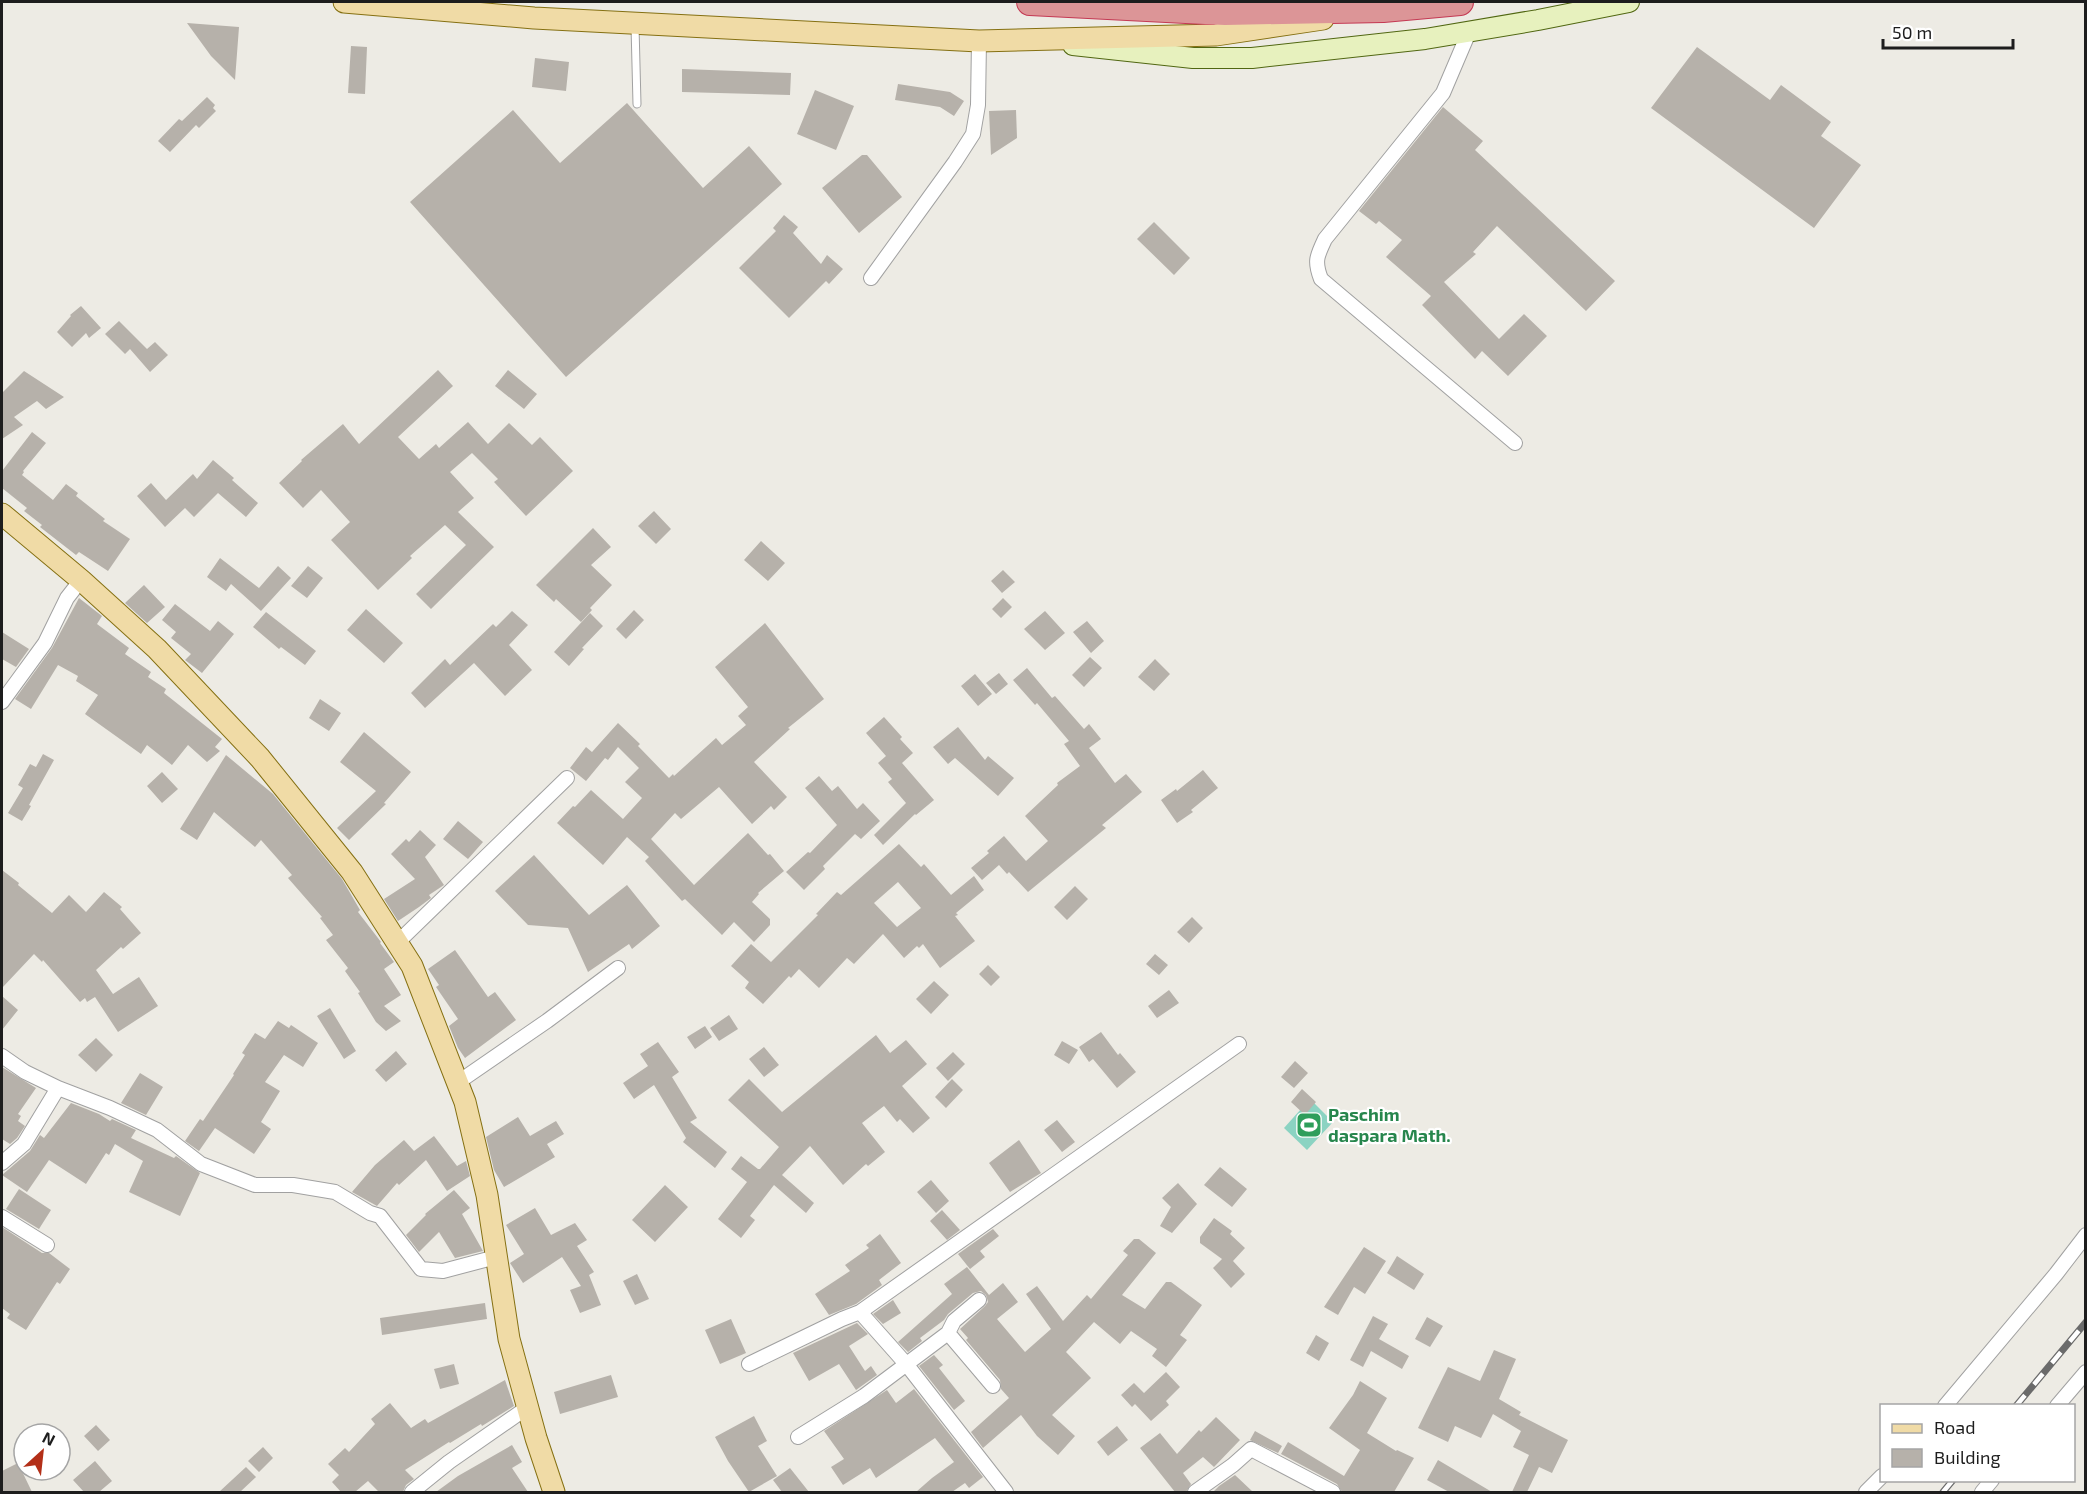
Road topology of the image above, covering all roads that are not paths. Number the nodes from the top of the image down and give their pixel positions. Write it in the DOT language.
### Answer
graph roads {
  1 [pos="344,2"];
  2 [pos="1030,2"];
  3 [pos="1460,2"];
  4 [pos="1629,2"];
  5 [pos="1383,9"];
  6 [pos="635,23"];
  7 [pos="1469,32"];
  8 [pos="979,41"];
  9 [pos="1034,41"];
  10 [pos="637,104"];
  11 [pos="871,278"];
  12 [pos="1515,444"];
  13 [pos="2,503"];
  14 [pos="2,514"];
  15 [pos="53,556"];
  16 [pos="81,580"];
  17 [pos="2,702"];
  18 [pos="567,778"];
  19 [pos="397,943"];
  20 [pos="618,968"];
  21 [pos="1239,1044"];
  22 [pos="2,1056"];
  23 [pos="457,1083"];
  24 [pos="58,1088"];
  25 [pos="2,1163"];
  26 [pos="2,1217"];
  27 [pos="2085,1235"];
  28 [pos="47,1245"];
  29 [pos="496,1257"];
  30 [pos="979,1300"];
  31 [pos="860,1312"];
  32 [pos="948,1333"];
  33 [pos="748,1364"];
  34 [pos="906,1365"];
  35 [pos="2085,1372"];
  36 [pos="993,1386"];
  37 [pos="1948,1404"];
  38 [pos="2059,1404"];
  39 [pos="528,1407"];
  40 [pos="798,1437"];
  41 [pos="1880,1477"];
  42 [pos="412,1492"];
  43 [pos="554,1492"];
  44 [pos="1006,1492"];
  45 [pos="1195,1492"];
  46 [pos="1333,1492"];
  47 [pos="1866,1492"];
  1 -- 6 [label="main road"];
  2 -- 5 [label="highway"];
  3 -- 5 [label="highway"];
  4 -- 7 [label="street"];
  5 -- 9 [label="main road"];
  6 -- 8 [label="main road"];
  6 -- 10 [label="lane"];
  7 -- 9 [label="street"];
  7 -- 12 [label="street"];
  8 -- 9 [label="main road"];
  8 -- 11 [label="street"];
  13 -- 15 [label="main road"];
  14 -- 15 [label="main road"];
  15 -- 16 [label="main road"];
  16 -- 17 [label="street"];
  16 -- 19 [label="main road"];
  18 -- 19 [label="street"];
  19 -- 23 [label="main road"];
  20 -- 23 [label="street"];
  21 -- 31 [label="street"];
  22 -- 24 [label="street"];
  23 -- 29 [label="main road"];
  24 -- 25 [label="street"];
  24 -- 29 [label="street"];
  26 -- 28 [label="street"];
  27 -- 37 [label="street"];
  29 -- 39 [label="main road"];
  30 -- 32 [label="street"];
  31 -- 33 [label="street"];
  31 -- 34 [label="street"];
  32 -- 34 [label="street"];
  32 -- 36 [label="street"];
  34 -- 40 [label="street"];
  34 -- 44 [label="street"];
  35 -- 38 [label="street"];
  39 -- 42 [label="street"];
  39 -- 43 [label="main road"];
  41 -- 47 [label="street"];
  45 -- 46 [label="street"];
}
